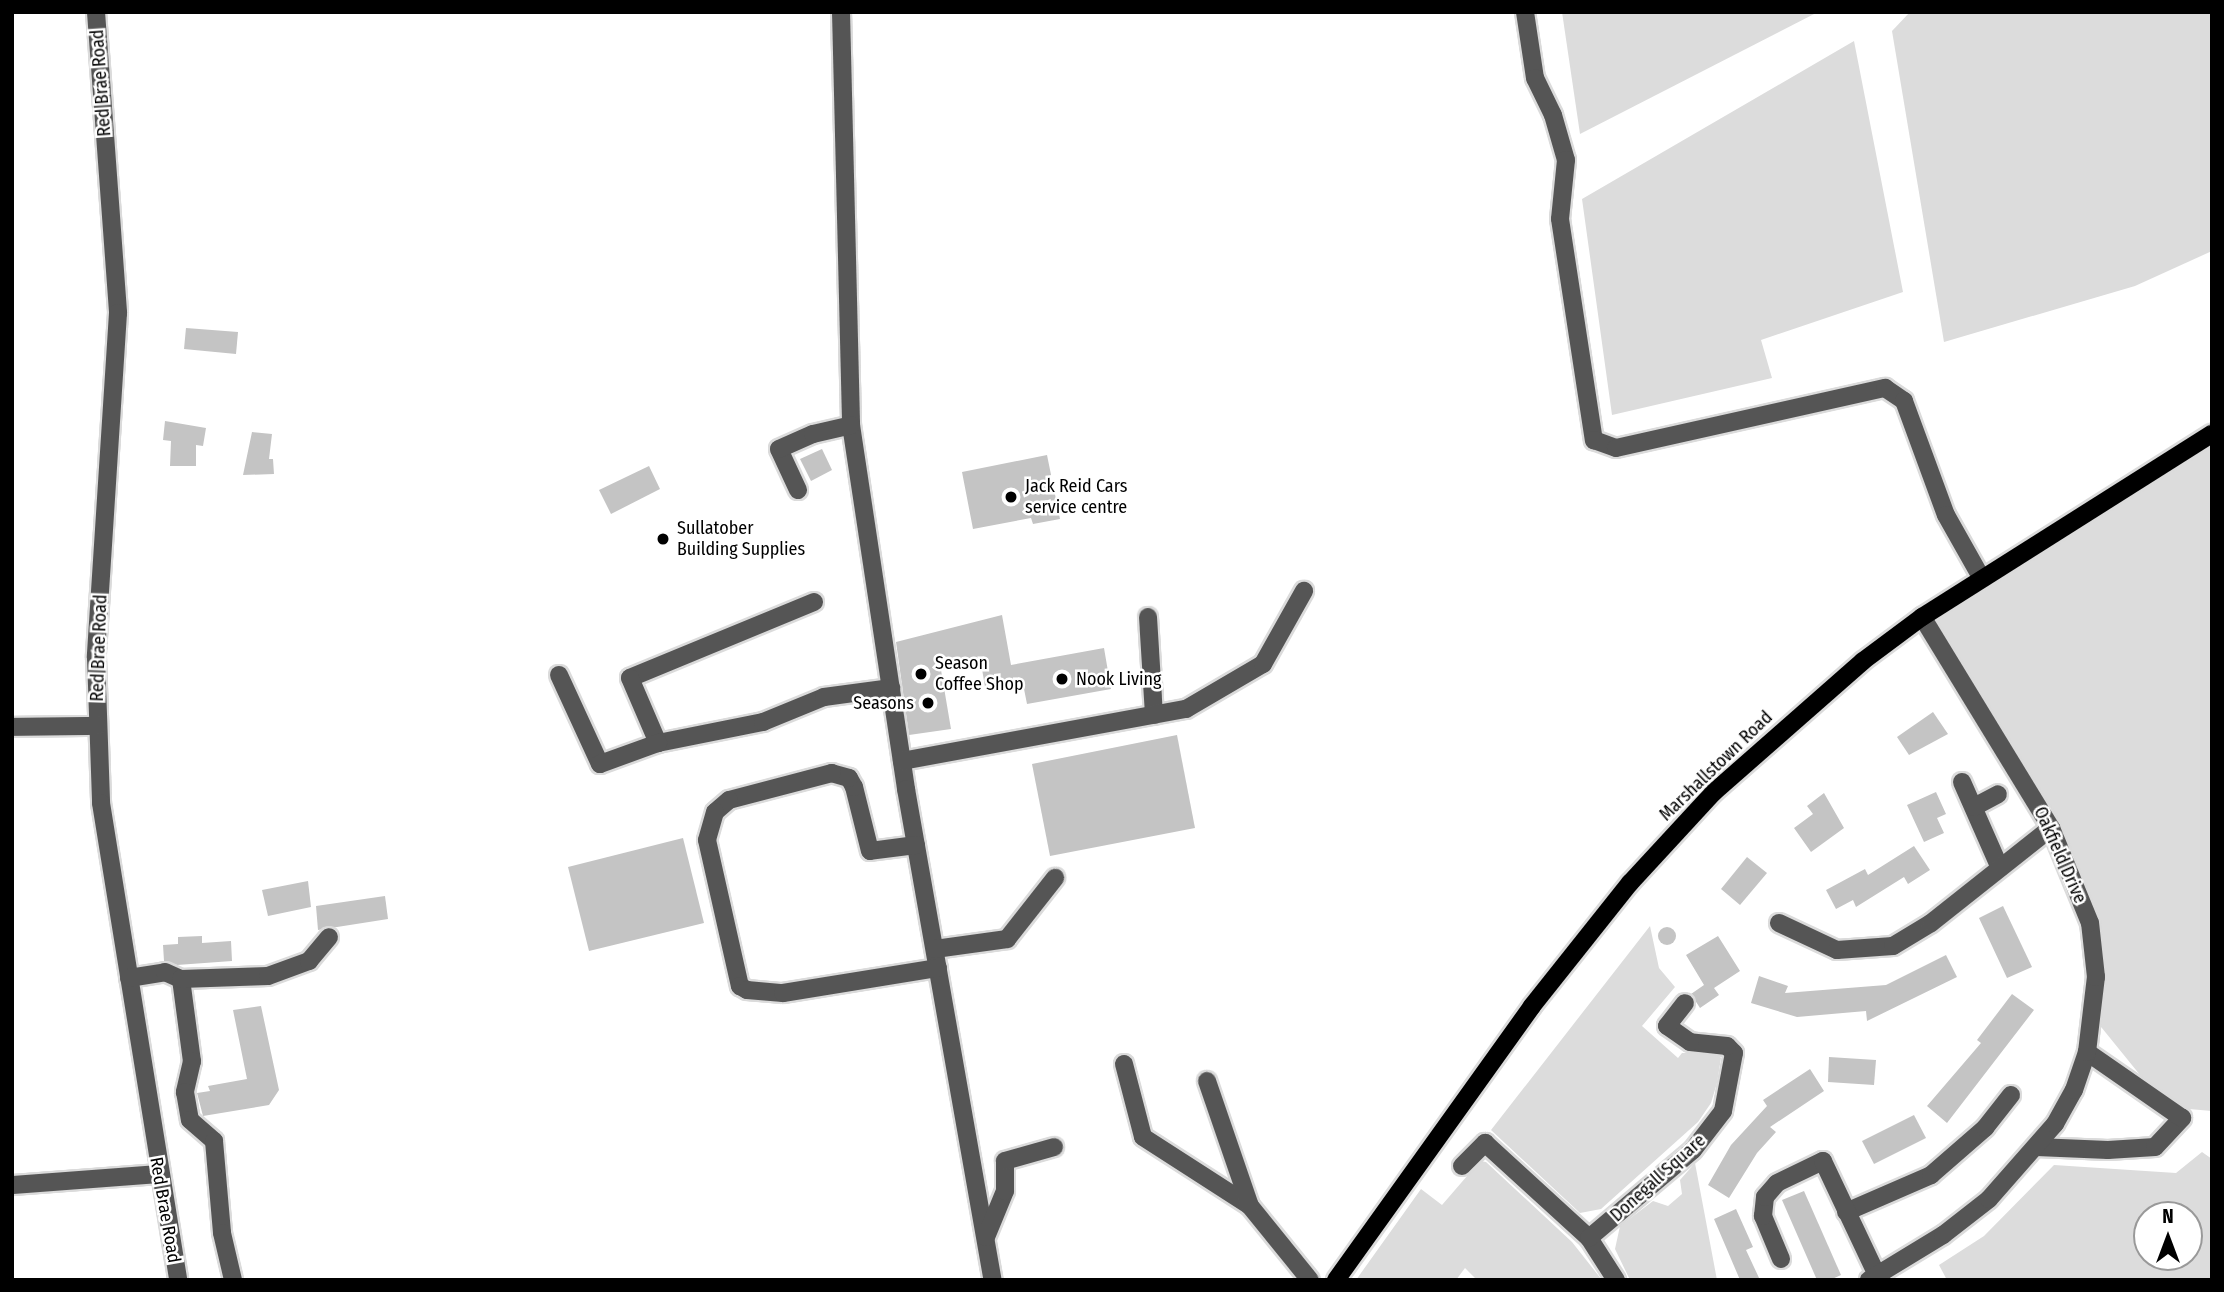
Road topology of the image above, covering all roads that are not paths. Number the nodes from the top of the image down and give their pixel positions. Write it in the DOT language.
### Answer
graph roads {
  1 [pos="96,12"];
  2 [pos="841,12"];
  3 [pos="1525,12"];
  4 [pos="851,425"];
  5 [pos="2212,434"];
  6 [pos="799,490"];
  7 [pos="1981,577"];
  8 [pos="1304,592"];
  9 [pos="814,602"];
  10 [pos="1148,617"];
  11 [pos="1922,617"];
  12 [pos="559,675"];
  13 [pos="891,688"];
  14 [pos="1154,715"];
  15 [pos="97,726"];
  16 [pos="12,727"];
  17 [pos="658,743"];
  18 [pos="902,761"];
  19 [pos="1962,782"];
  20 [pos="1998,794"];
  21 [pos="1974,807"];
  22 [pos="2050,828"];
  23 [pos="916,845"];
  24 [pos="2000,868"];
  25 [pos="1055,878"];
  26 [pos="1779,923"];
  27 [pos="329,937"];
  28 [pos="935,949"];
  29 [pos="938,968"];
  30 [pos="129,978"];
  31 [pos="181,979"];
  32 [pos="1685,1003"];
  33 [pos="2087,1052"];
  34 [pos="1124,1065"];
  35 [pos="1207,1081"];
  36 [pos="2011,1095"];
  37 [pos="1054,1147"];
  38 [pos="2037,1147"];
  39 [pos="1462,1166"];
  40 [pos="157,1174"];
  41 [pos="12,1185"];
  42 [pos="1250,1206"];
  43 [pos="1846,1212"];
  44 [pos="986,1237"];
  45 [pos="1589,1238"];
  46 [pos="1780,1259"];
  47 [pos="1873,1278"];
  48 [pos="178,1280"];
  49 [pos="233,1280"];
  50 [pos="993,1280"];
  51 [pos="1310,1280"];
  52 [pos="1336,1280"];
  53 [pos="1616,1280"];
  1 -- 15 [label="street, Red Brae Road"];
  2 -- 4 [label="street"];
  3 -- 7 [label="street"];
  4 -- 6 [label="street"];
  4 -- 13 [label="street"];
  5 -- 7 [label="main road, Marshallstown Road"];
  7 -- 11 [label="main road, Marshallstown Road"];
  8 -- 14 [label="street"];
  9 -- 17 [label="street"];
  10 -- 14 [label="street"];
  11 -- 22 [label="street, Oakfield Drive"];
  11 -- 52 [label="main road, Marshallstown Road"];
  12 -- 17 [label="street"];
  13 -- 17 [label="street"];
  13 -- 18 [label="street"];
  14 -- 18 [label="street"];
  15 -- 16 [label="street"];
  15 -- 30 [label="street, Red Brae Road"];
  18 -- 23 [label="street"];
  19 -- 21 [label="street"];
  20 -- 21 [label="street"];
  21 -- 24 [label="street"];
  22 -- 24 [label="street"];
  22 -- 33 [label="street, Oakfield Drive"];
  23 -- 28 [label="street"];
  23 -- 29 [label="street"];
  24 -- 26 [label="street"];
  25 -- 28 [label="street"];
  27 -- 31 [label="street"];
  28 -- 29 [label="street"];
  29 -- 44 [label="street"];
  30 -- 31 [label="street"];
  30 -- 40 [label="street, Red Brae Road"];
  31 -- 49 [label="street"];
  32 -- 45 [label="street, Donegall Square"];
  33 -- 38 [label="street, Oakfield Drive"];
  33 -- 38 [label="street"];
  34 -- 42 [label="street"];
  35 -- 42 [label="street"];
  36 -- 43 [label="street"];
  37 -- 44 [label="street"];
  38 -- 47 [label="street, Oakfield Drive"];
  39 -- 45 [label="street"];
  40 -- 41 [label="street"];
  40 -- 48 [label="street, Red Brae Road"];
  42 -- 51 [label="street"];
  43 -- 46 [label="street"];
  43 -- 47 [label="street"];
  44 -- 50 [label="street"];
  45 -- 53 [label="street"];
}
